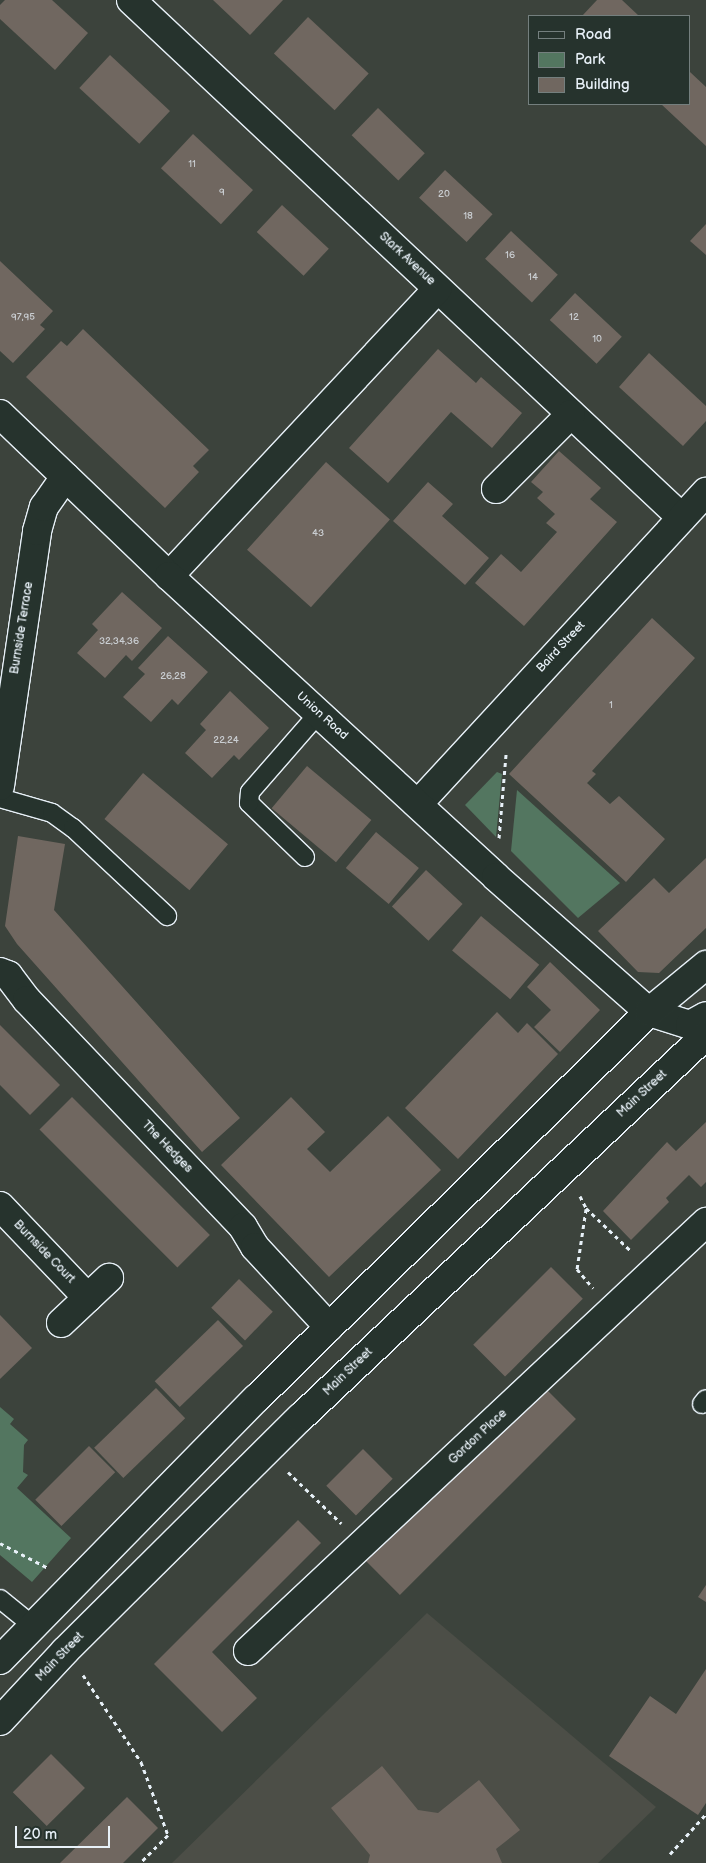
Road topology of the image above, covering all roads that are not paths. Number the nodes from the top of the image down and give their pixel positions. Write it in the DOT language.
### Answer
graph roads {
  1 [pos="131,0"];
  2 [pos="438,289"];
  3 [pos="0,414"];
  4 [pos="571,414"];
  5 [pos="65,477"];
  6 [pos="496,489"];
  7 [pos="706,492"];
  8 [pos="682,518"];
  9 [pos="169,576"];
  10 [pos="7,671"];
  11 [pos="319,713"];
  12 [pos="0,786"];
  13 [pos="0,798"];
  14 [pos="418,804"];
  15 [pos="305,857"];
  16 [pos="167,916"];
  17 [pos="706,964"];
  18 [pos="0,972"];
  19 [pos="649,1012"];
  20 [pos="706,1016"];
  21 [pos="706,1035"];
  22 [pos="0,1206"];
  23 [pos="706,1222"];
  24 [pos="109,1278"];
  25 [pos="88,1298"];
  26 [pos="61,1323"];
  27 [pos="329,1327"];
  28 [pos="0,1598"];
  29 [pos="32,1625"];
  30 [pos="248,1651"];
  31 [pos="0,1660"];
  32 [pos="0,1721"];
  1 -- 2 [label="street, Stark Avenue"];
  2 -- 4 [label="street, Stark Avenue"];
  2 -- 9 [label="street"];
  3 -- 5 [label="street, Union Road"];
  4 -- 6 [label="street"];
  4 -- 8 [label="street, Stark Avenue"];
  5 -- 9 [label="street, Union Road"];
  5 -- 10 [label="street, Burnside Terrace"];
  7 -- 8 [label="street, Baird Street"];
  8 -- 14 [label="street, Baird Street"];
  9 -- 11 [label="street, Union Road"];
  10 -- 12 [label="street, Burnside Terrace"];
  11 -- 14 [label="street, Union Road"];
  11 -- 15 [label="lane"];
  13 -- 16 [label="lane"];
  14 -- 19 [label="street, Union Road"];
  17 -- 19 [label="street"];
  18 -- 27 [label="street, The Hedges"];
  19 -- 20 [label="street"];
  19 -- 27 [label="street"];
  21 -- 32 [label="street, Main Street"];
  22 -- 25 [label="street, Burnside Court"];
  23 -- 30 [label="street, Gordon Place"];
  24 -- 25 [label="street"];
  25 -- 26 [label="street"];
  27 -- 29 [label="street"];
  28 -- 29 [label="lane"];
  29 -- 31 [label="street"];
}
